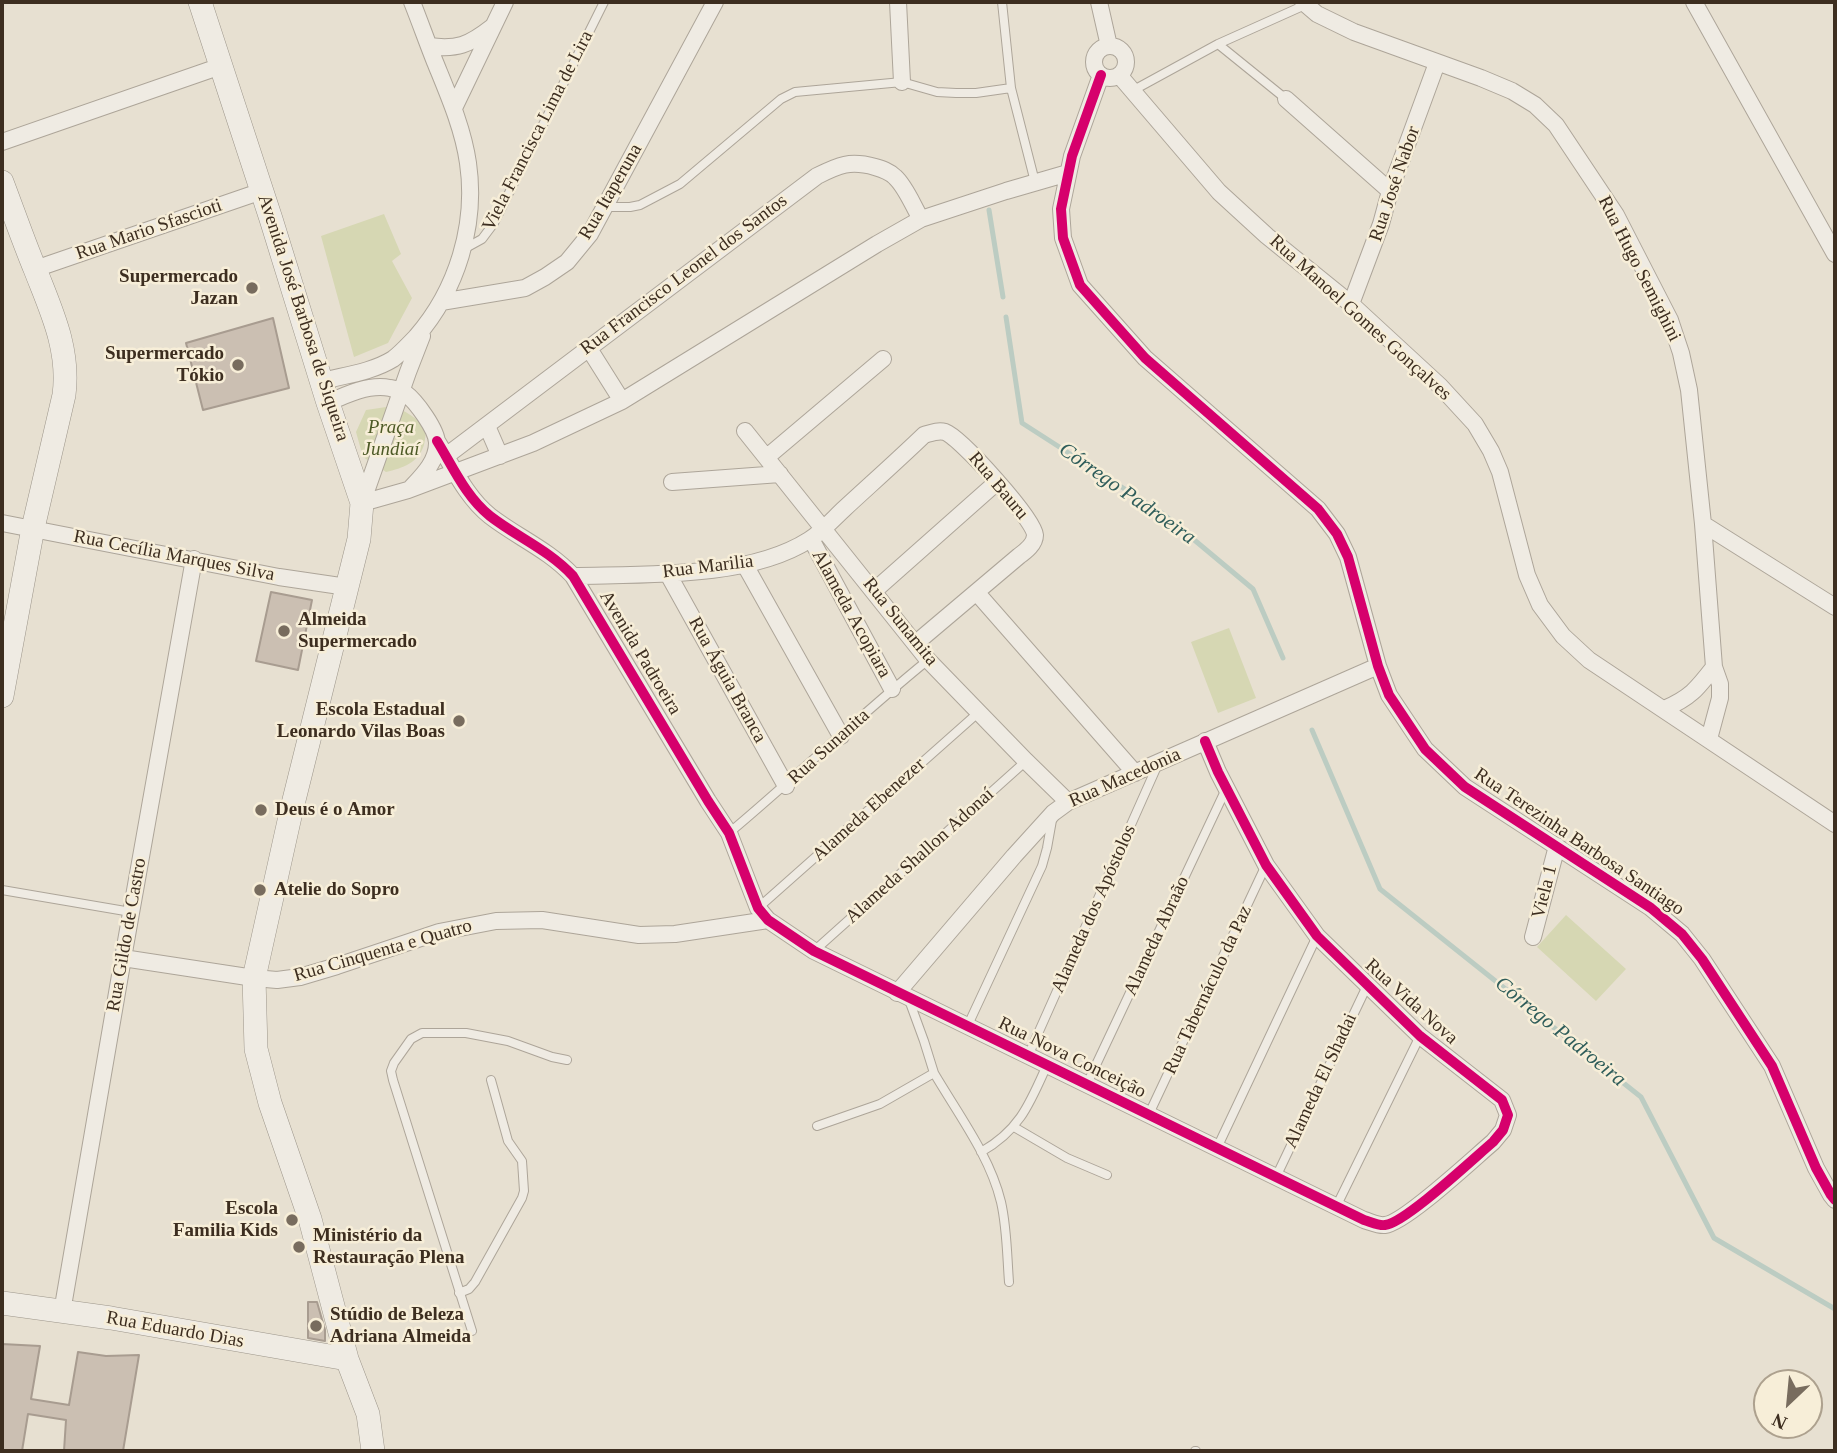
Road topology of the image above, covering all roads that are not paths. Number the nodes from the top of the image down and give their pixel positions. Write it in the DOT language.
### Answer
graph roads {
  1 [pos="200,2"];
  2 [pos="412,2"];
  3 [pos="505,2"];
  4 [pos="604,2"];
  5 [pos="715,2"];
  6 [pos="898,2"];
  7 [pos="1002,2"];
  8 [pos="1099,2"];
  9 [pos="1694,2"];
  10 [pos="1304,3"];
  11 [pos="492,27"];
  12 [pos="1218,44"];
  13 [pos="429,46"];
  14 [pos="1109,46"];
  15 [pos="1437,63"];
  16 [pos="221,66"];
  17 [pos="1101,75"];
  18 [pos="1119,75"];
  19 [pos="902,82"];
  20 [pos="1012,88"];
  21 [pos="1132,91"];
  22 [pos="1286,99"];
  23 [pos="454,108"];
  24 [pos="2,142"];
  25 [pos="1068,173"];
  26 [pos="2,182"];
  27 [pos="1035,182"];
  28 [pos="262,191"];
  29 [pos="1390,191"];
  30 [pos="605,207"];
  31 [pos="921,219"];
  32 [pos="462,250"];
  33 [pos="1835,254"];
  34 [pos="35,269"];
  35 [pos="441,302"];
  36 [pos="1351,304"];
  37 [pos="427,324"];
  38 [pos="589,347"];
  39 [pos="883,359"];
  40 [pos="402,391"];
  41 [pos="325,392"];
  42 [pos="622,401"];
  43 [pos="487,426"];
  44 [pos="745,431"];
  45 [pos="924,435"];
  46 [pos="442,448"];
  47 [pos="500,456"];
  48 [pos="767,457"];
  49 [pos="456,473"];
  50 [pos="780,474"];
  51 [pos="672,482"];
  52 [pos="997,482"];
  53 [pos="408,490"];
  54 [pos="362,503"];
  55 [pos="2,523"];
  56 [pos="1703,524"];
  57 [pos="33,528"];
  58 [pos="823,528"];
  59 [pos="811,539"];
  60 [pos="194,559"];
  61 [pos="745,565"];
  62 [pos="668,573"];
  63 [pos="573,576"];
  64 [pos="347,587"];
  65 [pos="874,591"];
  66 [pos="977,593"];
  67 [pos="1835,607"];
  68 [pos="916,643"];
  69 [pos="928,660"];
  70 [pos="1378,666"];
  71 [pos="1714,667"];
  72 [pos="892,689"];
  73 [pos="2,690"];
  74 [pos="1664,709"];
  75 [pos="979,712"];
  76 [pos="841,736"];
  77 [pos="1709,738"];
  78 [pos="1205,741"];
  79 [pos="1026,761"];
  80 [pos="1159,762"];
  81 [pos="1135,772"];
  82 [pos="786,786"];
  83 [pos="1226,788"];
  84 [pos="1068,802"];
  85 [pos="1053,813"];
  86 [pos="1835,824"];
  87 [pos="729,833"];
  88 [pos="1557,846"];
  89 [pos="1266,865"];
  90 [pos="2,890"];
  91 [pos="131,912"];
  92 [pos="763,914"];
  93 [pos="1317,936"];
  94 [pos="1534,937"];
  95 [pos="814,951"];
  96 [pos="123,958"];
  97 [pos="254,978"];
  98 [pos="1367,986"];
  99 [pos="903,996"];
  100 [pos="967,1027"];
  101 [pos="1420,1036"];
  102 [pos="1028,1056"];
  103 [pos="567,1060"];
  104 [pos="1047,1065"];
  105 [pos="934,1073"];
  106 [pos="491,1080"];
  107 [pos="1087,1084"];
  108 [pos="1149,1114"];
  109 [pos="817,1126"];
  110 [pos="1014,1127"];
  111 [pos="1217,1147"];
  112 [pos="981,1152"];
  113 [pos="1107,1175"];
  114 [pos="1276,1177"];
  115 [pos="1835,1200"];
  116 [pos="1336,1207"];
  117 [pos="1364,1220"];
  118 [pos="1009,1282"];
  119 [pos="459,1293"];
  120 [pos="2,1303"];
  121 [pos="62,1312"];
  122 [pos="472,1331"];
  123 [pos="347,1359"];
  124 [pos="373,1451"];
  1 -- 16 [label="main road, Avenida José Barbosa de Siqueira"];
  2 -- 13 [label="street"];
  3 -- 11 [label="street"];
  4 -- 32 [label="lane, Viela Francisca Lima de Lira"];
  5 -- 30 [label="street, Rua Itaperuna"];
  6 -- 19 [label="street"];
  7 -- 20 [label="lane"];
  8 -- 14 [label="street"];
  9 -- 33 [label="street"];
  10 -- 12 [label="lane"];
  10 -- 15 [label="street, Rua Hugo Semighini"];
  11 -- 13 [label="street"];
  11 -- 23 [label="street"];
  12 -- 21 [label="lane"];
  12 -- 22 [label="lane"];
  13 -- 23 [label="street"];
  14 -- 17 [label="street"];
  14 -- 18 [label="street"];
  15 -- 29 [label="street, Rua José Nabor"];
  15 -- 56 [label="street, Rua Hugo Semighini"];
  16 -- 24 [label="street"];
  16 -- 28 [label="main road, Avenida José Barbosa de Siqueira"];
  17 -- 18 [label="street"];
  17 -- 25 [label="street, Rua Terezinha Barbosa Santiago"];
  18 -- 21 [label="street, Rua Manoel Gomes Gonçalves"];
  19 -- 20 [label="lane"];
  19 -- 30 [label="lane"];
  20 -- 27 [label="lane"];
  21 -- 36 [label="street, Rua Manoel Gomes Gonçalves"];
  22 -- 29 [label="street"];
  23 -- 32 [label="street"];
  25 -- 27 [label="street"];
  25 -- 70 [label="street, Rua Terezinha Barbosa Santiago"];
  26 -- 34 [label="main road"];
  27 -- 31 [label="street"];
  28 -- 34 [label="street, Rua Mario Sfascioti"];
  28 -- 41 [label="main road, Avenida José Barbosa de Siqueira"];
  29 -- 36 [label="street, Rua José Nabor"];
  30 -- 35 [label="street, Rua Itaperuna"];
  31 -- 38 [label="street, Rua Francisco Leonel dos Santos"];
  31 -- 42 [label="street"];
  32 -- 35 [label="street"];
  34 -- 57 [label="main road"];
  35 -- 37 [label="street"];
  36 -- 74 [label="street, Rua Manoel Gomes Gonçalves"];
  37 -- 40 [label="street"];
  37 -- 41 [label="street"];
  38 -- 42 [label="street"];
  38 -- 43 [label="street, Rua Francisco Leonel dos Santos"];
  39 -- 48 [label="street"];
  40 -- 41 [label="street"];
  40 -- 46 [label="street"];
  40 -- 54 [label="street"];
  41 -- 54 [label="main road, Avenida José Barbosa de Siqueira"];
  42 -- 47 [label="street"];
  43 -- 46 [label="street, Rua Francisco Leonel dos Santos"];
  43 -- 47 [label="street"];
  44 -- 48 [label="street, Rua Sunamita"];
  45 -- 52 [label="street, Rua Bauru"];
  45 -- 58 [label="street, Rua Marilia"];
  46 -- 49 [label="street, Avenida Padroeira"];
  46 -- 53 [label="street"];
  47 -- 49 [label="street"];
  48 -- 50 [label="street, Rua Sunamita"];
  49 -- 53 [label="street"];
  49 -- 63 [label="street, Avenida Padroeira"];
  50 -- 51 [label="street"];
  50 -- 58 [label="street, Rua Sunamita"];
  52 -- 65 [label="street"];
  52 -- 66 [label="street, Rua Bauru"];
  53 -- 54 [label="street"];
  54 -- 64 [label="main road, Avenida José Barbosa de Siqueira"];
  55 -- 57 [label="street, Rua Cecília Marques Silva"];
  56 -- 67 [label="street"];
  56 -- 71 [label="street, Rua Hugo Semighini"];
  57 -- 60 [label="street, Rua Cecília Marques Silva"];
  57 -- 73 [label="main road"];
  58 -- 59 [label="street, Rua Marilia"];
  58 -- 65 [label="street, Rua Sunamita"];
  59 -- 61 [label="street, Rua Marilia"];
  59 -- 72 [label="street, Alameda Acopiara"];
  60 -- 64 [label="street, Rua Cecília Marques Silva"];
  60 -- 91 [label="street, Rua Gildo de Castro"];
  61 -- 62 [label="street, Rua Marilia"];
  61 -- 76 [label="street"];
  62 -- 63 [label="street, Rua Marilia"];
  62 -- 82 [label="street, Rua Águia Branca"];
  63 -- 87 [label="street, Avenida Padroeira"];
  64 -- 97 [label="main road, Avenida José Barbosa de Siqueira"];
  65 -- 68 [label="street, Rua Sunamita"];
  66 -- 68 [label="street, Rua Bauru"];
  66 -- 81 [label="street"];
  68 -- 69 [label="street, Rua Sunamita"];
  69 -- 72 [label="lane, Rua Sunanita"];
  69 -- 75 [label="street, Rua Sunamita"];
  70 -- 78 [label="street, Rua Macedonia"];
  70 -- 88 [label="street, Rua Terezinha Barbosa Santiago"];
  71 -- 74 [label="street"];
  71 -- 77 [label="street, Rua Hugo Semighini"];
  72 -- 76 [label="lane, Rua Sunanita"];
  74 -- 77 [label="street, Rua Manoel Gomes Gonçalves"];
  75 -- 79 [label="street, Rua Sunamita"];
  75 -- 92 [label="lane, Alameda Ebenezer"];
  76 -- 82 [label="lane, Rua Sunanita"];
  77 -- 86 [label="street, Rua Manoel Gomes Gonçalves"];
  78 -- 80 [label="street, Rua Macedonia"];
  78 -- 83 [label="street, Rua Vida Nova"];
  79 -- 84 [label="street, Rua Sunamita"];
  79 -- 95 [label="lane, Alameda Shallon Adonaí"];
  80 -- 81 [label="street, Rua Macedonia"];
  80 -- 102 [label="lane, Alameda dos Apóstolos"];
  81 -- 84 [label="street, Rua Macedonia"];
  82 -- 87 [label="lane, Rua Sunanita"];
  83 -- 89 [label="street, Rua Vida Nova"];
  83 -- 107 [label="lane, Alameda Abraão"];
  84 -- 85 [label="street, Rua Macedonia"];
  85 -- 99 [label="street, Rua Macedonia"];
  85 -- 100 [label="lane"];
  87 -- 92 [label="street, Avenida Padroeira"];
  88 -- 94 [label="street, Viela 1"];
  88 -- 115 [label="street, Rua Terezinha Barbosa Santiago"];
  89 -- 93 [label="street, Rua Vida Nova"];
  89 -- 108 [label="lane, Rua Tabernáculo da Paz"];
  90 -- 91 [label="lane"];
  91 -- 96 [label="street, Rua Gildo de Castro"];
  92 -- 95 [label="street, Rua Nova Conceição"];
  92 -- 97 [label="street, Rua Cinquenta e Quatro"];
  93 -- 98 [label="street, Rua Vida Nova"];
  93 -- 111 [label="lane"];
  95 -- 99 [label="street, Rua Nova Conceição"];
  96 -- 97 [label="street, Rua Cinquenta e Quatro"];
  96 -- 121 [label="street, Rua Gildo de Castro"];
  97 -- 123 [label="main road, Avenida José Barbosa de Siqueira"];
  98 -- 101 [label="street, Rua Vida Nova"];
  98 -- 114 [label="lane, Alameda El Shadai"];
  99 -- 100 [label="street, Rua Nova Conceição"];
  99 -- 105 [label="lane"];
  100 -- 102 [label="street, Rua Nova Conceição"];
  101 -- 116 [label="lane"];
  101 -- 117 [label="street, Rua Vida Nova"];
  102 -- 104 [label="street, Rua Nova Conceição"];
  103 -- 119 [label="lane"];
  104 -- 107 [label="street, Rua Nova Conceição"];
  104 -- 110 [label="lane"];
  105 -- 109 [label="lane"];
  105 -- 112 [label="lane"];
  106 -- 119 [label="lane"];
  107 -- 108 [label="street, Rua Nova Conceição"];
  108 -- 111 [label="street, Rua Nova Conceição"];
  110 -- 112 [label="lane"];
  110 -- 113 [label="lane"];
  111 -- 114 [label="street, Rua Nova Conceição"];
  112 -- 118 [label="lane"];
  114 -- 116 [label="street, Rua Nova Conceição"];
  116 -- 117 [label="street, Rua Nova Conceição"];
  119 -- 122 [label="lane"];
  120 -- 121 [label="main road, Rua Eduardo Dias"];
  121 -- 123 [label="main road, Rua Eduardo Dias"];
  123 -- 124 [label="main road, Avenida José Barbosa de Siqueira"];
}
